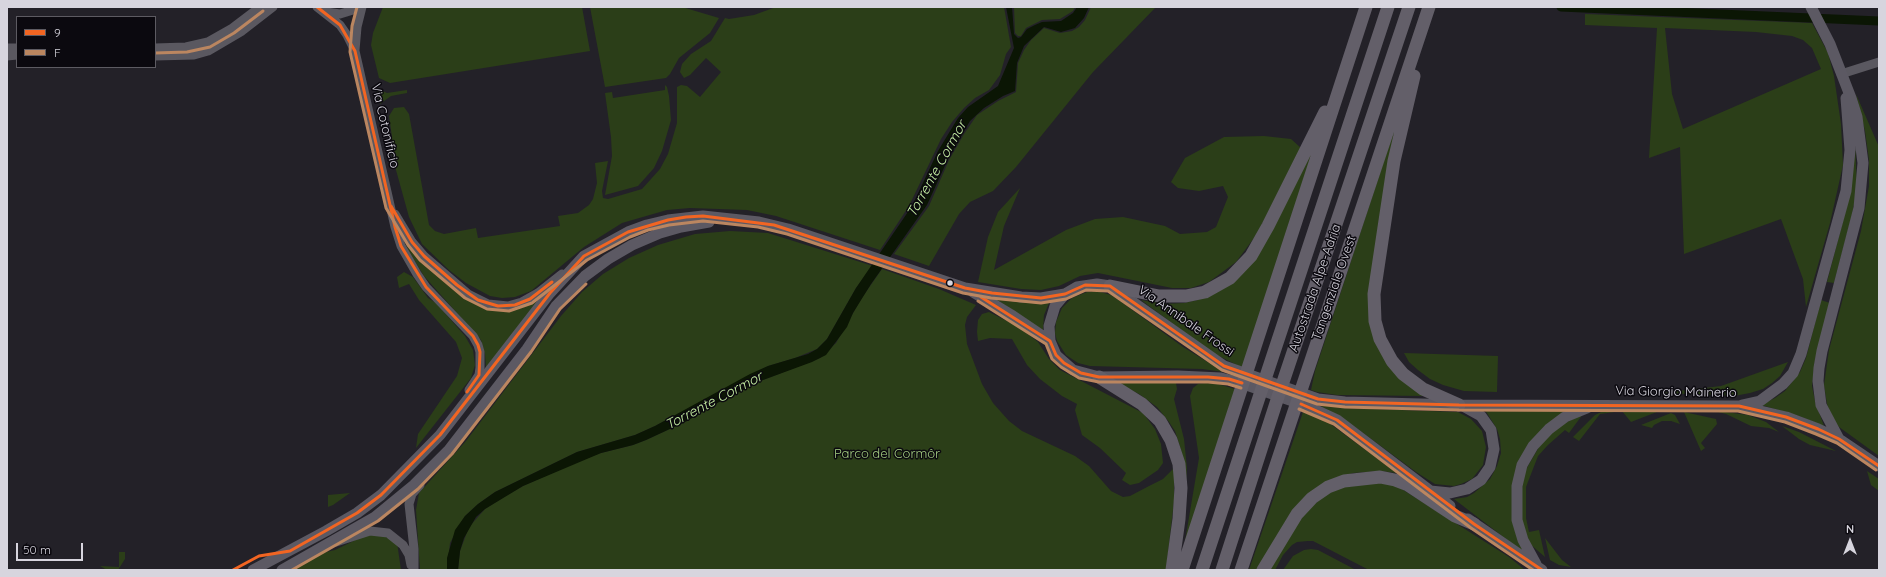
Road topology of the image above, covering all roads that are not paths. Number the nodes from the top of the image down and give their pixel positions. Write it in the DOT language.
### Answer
graph roads {
  1 [pos="260,7"];
  2 [pos="273,7"];
  3 [pos="358,7"];
  4 [pos="362,7"];
  5 [pos="1366,7"];
  6 [pos="1388,7"];
  7 [pos="1409,7"];
  8 [pos="1811,7"];
  9 [pos="318,8"];
  10 [pos="1428,10"];
  11 [pos="156,48"];
  12 [pos="355,51"];
  13 [pos="156,56"];
  14 [pos="1879,62"];
  15 [pos="1347,67"];
  16 [pos="1841,74"];
  17 [pos="391,206"];
  18 [pos="741,220"];
  19 [pos="584,256"];
  20 [pos="1110,286"];
  21 [pos="964,288"];
  22 [pos="1819,290"];
  23 [pos="1065,294"];
  24 [pos="1836,294"];
  25 [pos="1050,341"];
  26 [pos="1099,377"];
  27 [pos="1459,404"];
  28 [pos="1598,405"];
  29 [pos="1739,406"];
  30 [pos="440,435"];
  31 [pos="1839,439"];
  32 [pos="448,451"];
  33 [pos="1879,466"];
  34 [pos="1430,491"];
  35 [pos="1474,524"];
  36 [pos="329,544"];
  37 [pos="1540,568"];
  38 [pos="253,570"];
  39 [pos="282,570"];
  40 [pos="413,570"];
  41 [pos="1172,570"];
  42 [pos="1182,570"];
  43 [pos="1202,570"];
  44 [pos="1222,570"];
  45 [pos="1241,570"];
  46 [pos="1263,570"];
  1 -- 11 [label="street"];
  2 -- 13 [label="street"];
  3 -- 9 [label="street, Via Cotonificio"];
  4 -- 12 [label="street, Via Cotonificio"];
  5 -- 15 [label="highway"];
  6 -- 43 [label="highway, Autostrada Alpe-Adria"];
  7 -- 44 [label="highway, Autostrada Alpe-Adria"];
  8 -- 16 [label="main road"];
  9 -- 12 [label="street, Via Cotonificio"];
  10 -- 27 [label="highway"];
  10 -- 45 [label="highway, Tangenziale Ovest"];
  12 -- 17 [label="street, Via Cotonificio"];
  14 -- 16 [label="street"];
  15 -- 20 [label="highway"];
  15 -- 42 [label="highway"];
  16 -- 22 [label="main road"];
  16 -- 24 [label="main road"];
  17 -- 19 [label="street, Via Cotonificio"];
  17 -- 30 [label="street, Via Cotonificio"];
  18 -- 19 [label="main road"];
  18 -- 21 [label="main road, Via Annibale Frossi"];
  18 -- 32 [label="main road"];
  19 -- 30 [label="main road"];
  20 -- 23 [label="main road, Via Annibale Frossi"];
  20 -- 27 [label="main road, Via Annibale Frossi"];
  21 -- 23 [label="main road, Via Annibale Frossi"];
  21 -- 25 [label="main road, Via Annibale Frossi"];
  22 -- 24 [label="main road"];
  22 -- 29 [label="main road"];
  23 -- 25 [label="main road, Via Annibale Frossi"];
  24 -- 31 [label="main road"];
  25 -- 26 [label="main road, Via Annibale Frossi"];
  26 -- 34 [label="main road, Via Annibale Frossi"];
  26 -- 41 [label="highway"];
  27 -- 28 [label="main road, Via Giorgio Mainerio"];
  27 -- 34 [label="main road"];
  28 -- 29 [label="main road, Via Giorgio Mainerio"];
  28 -- 37 [label="main road"];
  29 -- 31 [label="main road, Via Giorgio Mainerio"];
  30 -- 38 [label="main road"];
  31 -- 33 [label="main road, Via Giorgio Mainerio"];
  32 -- 36 [label="main road"];
  32 -- 40 [label="street"];
  34 -- 35 [label="main road, Via Annibale Frossi"];
  35 -- 37 [label="main road, Via Annibale Frossi"];
  35 -- 46 [label="highway"];
  36 -- 39 [label="main road"];
  36 -- 40 [label="street"];
}
